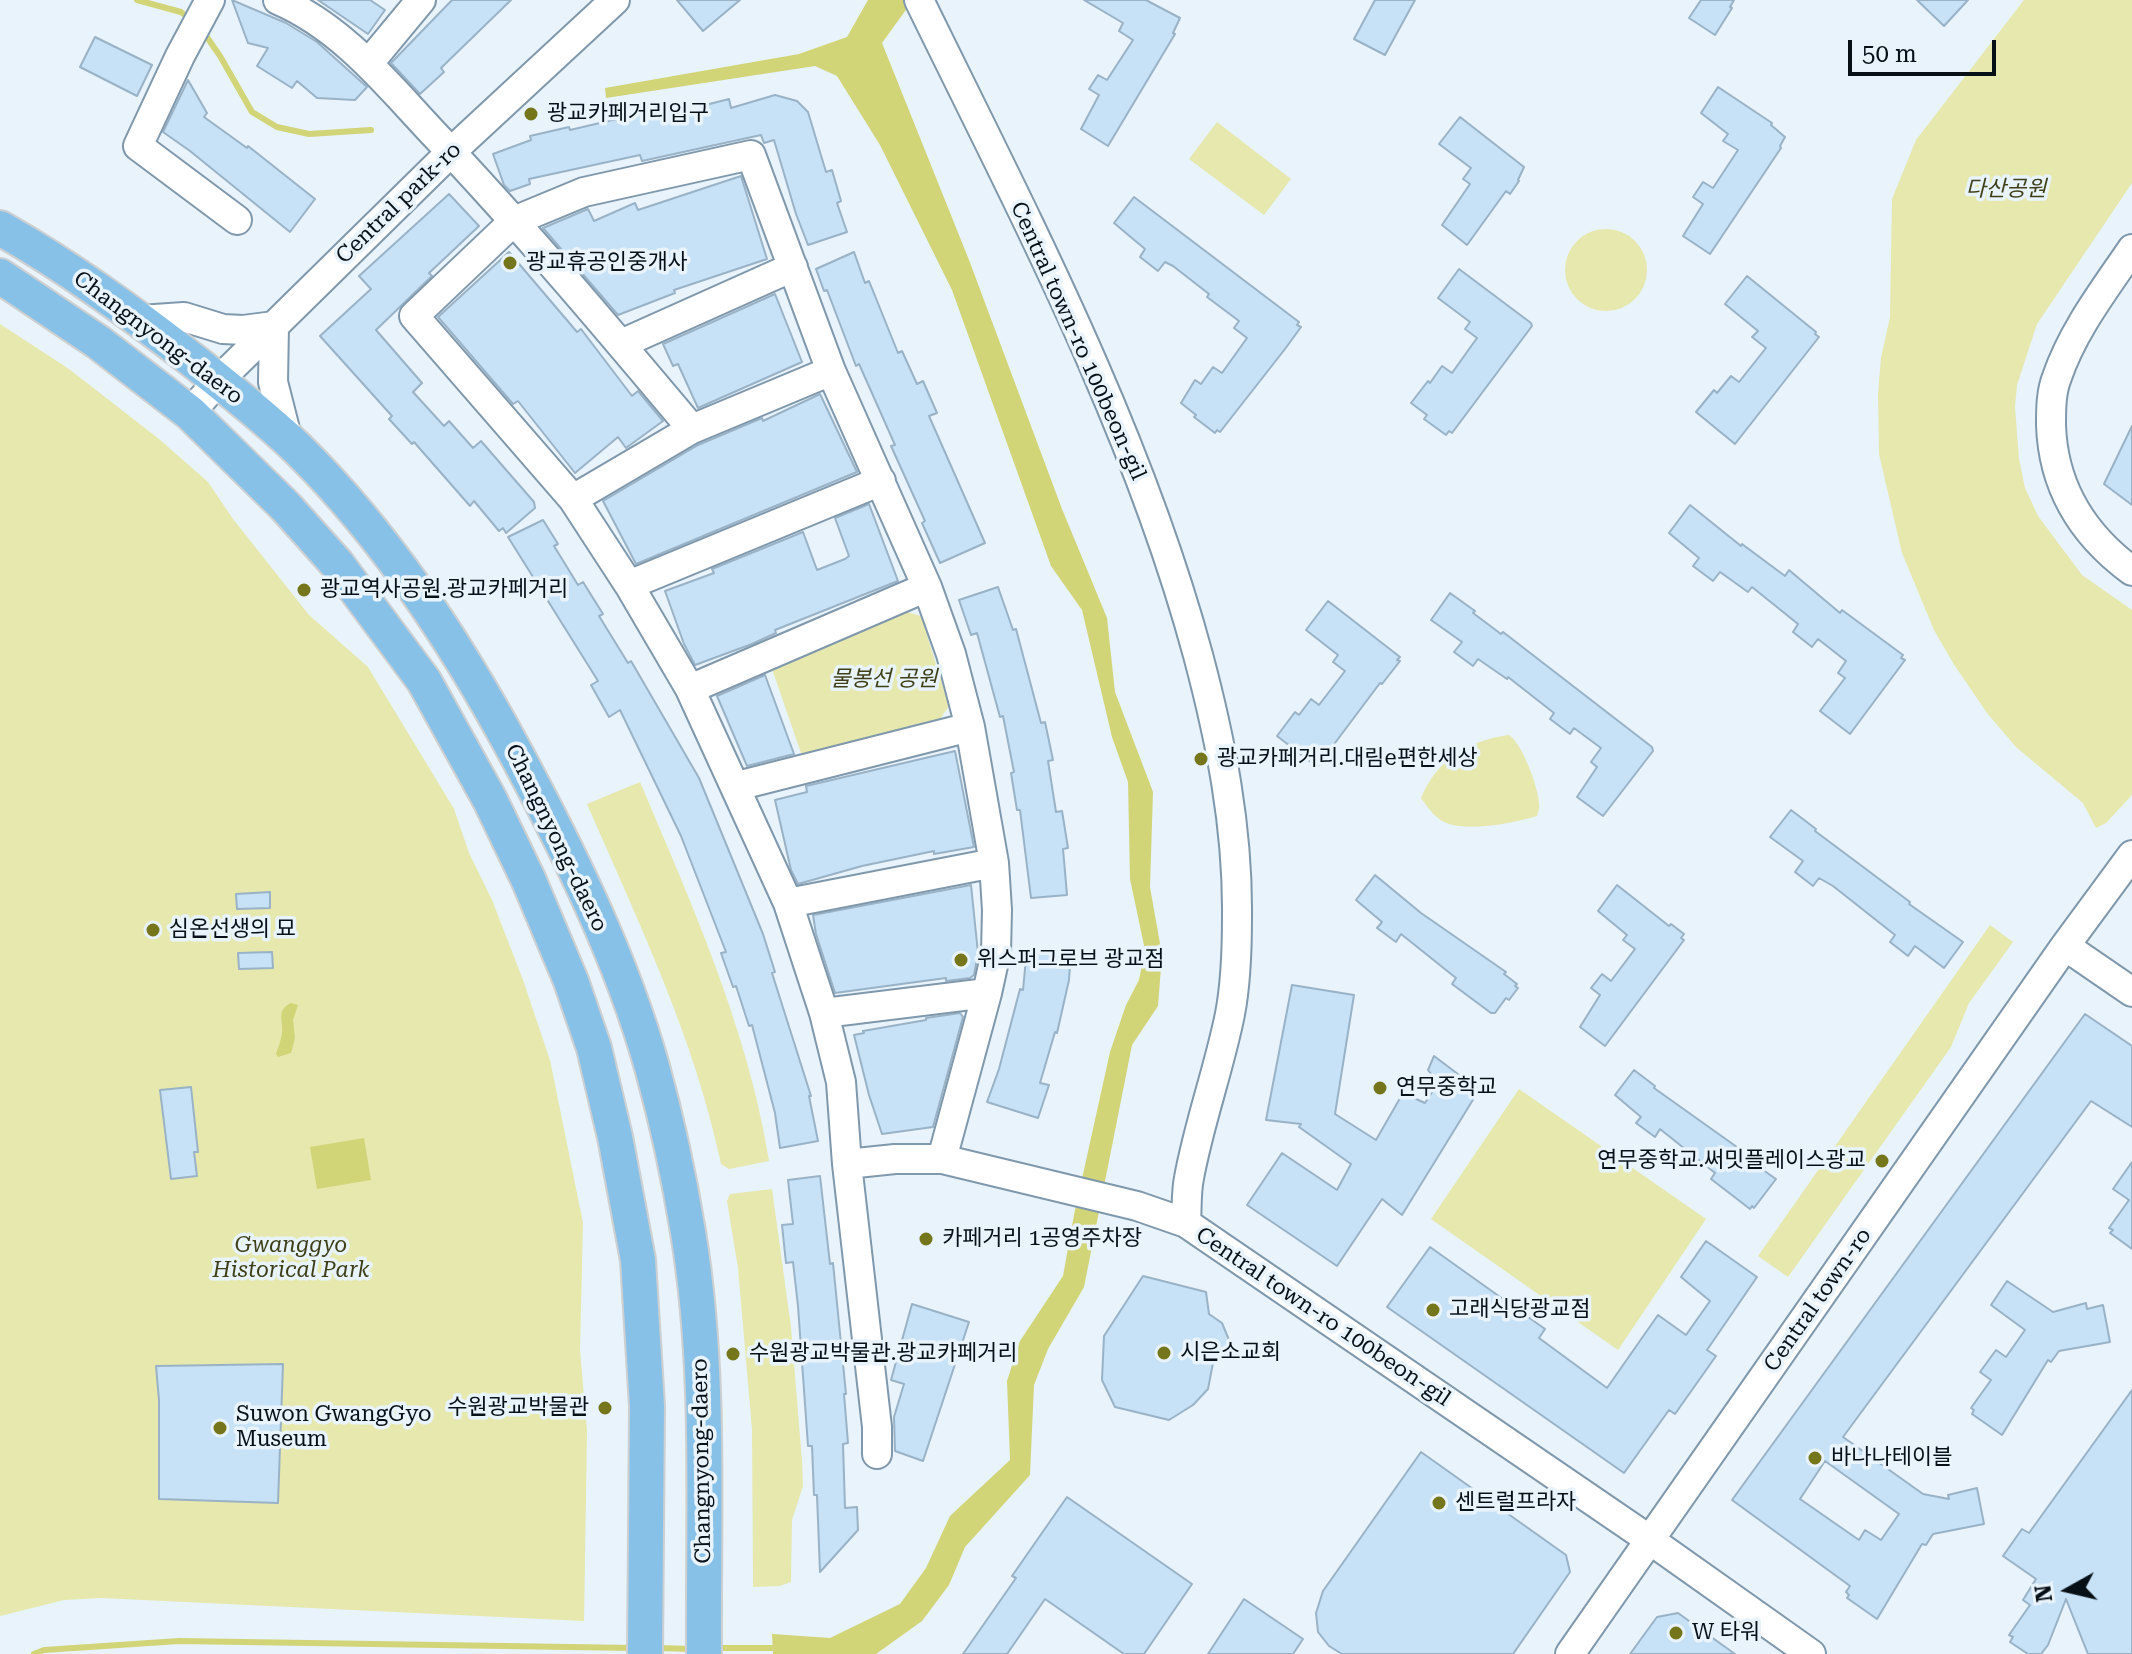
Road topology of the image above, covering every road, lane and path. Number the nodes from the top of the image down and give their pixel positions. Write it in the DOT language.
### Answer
graph roads {
  1 [pos="278,0"];
  2 [pos="421,0"];
  3 [pos="615,0"];
  4 [pos="919,0"];
  5 [pos="209,2"];
  6 [pos="368,64"];
  7 [pos="451,152"];
  8 [pos="237,220"];
  9 [pos="514,221"];
  10 [pos="0,228"];
  11 [pos="2132,249"];
  12 [pos="793,267"];
  13 [pos="0,276"];
  14 [pos="140,320"];
  15 [pos="274,326"];
  16 [pos="621,344"];
  17 [pos="831,371"];
  18 [pos="218,381"];
  19 [pos="190,413"];
  20 [pos="692,429"];
  21 [pos="288,441"];
  22 [pos="881,481"];
  23 [pos="573,499"];
  24 [pos="2132,571"];
  25 [pos="629,585"];
  26 [pos="927,587"];
  27 [pos="690,689"];
  28 [pos="970,727"];
  29 [pos="737,786"];
  30 [pos="2132,855"];
  31 [pos="994,863"];
  32 [pos="788,903"];
  33 [pos="2065,946"];
  34 [pos="2132,992"];
  35 [pos="987,993"];
  36 [pos="824,1013"];
  37 [pos="942,1159"];
  38 [pos="847,1164"];
  39 [pos="1186,1223"];
  40 [pos="877,1454"];
  41 [pos="1650,1540"];
  42 [pos="645,1654"];
  43 [pos="704,1654"];
  44 [pos="1570,1654"];
  45 [pos="1811,1654"];
  1 -- 6 [label="street"];
  2 -- 6 [label="street"];
  3 -- 7 [label="street, Central park-ro"];
  4 -- 39 [label="street, Central town-ro 100beon-gil"];
  5 -- 8 [label="street"];
  6 -- 7 [label="street"];
  7 -- 9 [label="street"];
  7 -- 15 [label="street, Central park-ro"];
  9 -- 12 [label="street"];
  9 -- 16 [label="street"];
  9 -- 23 [label="street"];
  10 -- 14 [label="main road, Changnyong-daero"];
  11 -- 24 [label="street"];
  12 -- 16 [label="street"];
  12 -- 17 [label="street"];
  13 -- 19 [label="main road, Changnyong-daero"];
  14 -- 15 [label="street"];
  14 -- 18 [label="main road, Changnyong-daero"];
  15 -- 18 [label="street, Central park-ro"];
  15 -- 21 [label="street"];
  16 -- 20 [label="street"];
  17 -- 20 [label="street"];
  17 -- 22 [label="street"];
  18 -- 19 [label="street, Central park-ro"];
  18 -- 21 [label="main road, Changnyong-daero"];
  19 -- 42 [label="main road, Changnyong-daero"];
  20 -- 23 [label="street"];
  21 -- 43 [label="main road, Changnyong-daero"];
  22 -- 25 [label="street"];
  22 -- 26 [label="street"];
  23 -- 25 [label="street"];
  25 -- 27 [label="street"];
  26 -- 27 [label="street"];
  26 -- 28 [label="street"];
  27 -- 29 [label="street"];
  28 -- 29 [label="street"];
  28 -- 31 [label="street"];
  29 -- 32 [label="street"];
  30 -- 33 [label="street, Central town-ro"];
  31 -- 32 [label="street"];
  31 -- 35 [label="street"];
  32 -- 36 [label="street"];
  33 -- 34 [label="street"];
  33 -- 41 [label="street, Central town-ro"];
  35 -- 36 [label="street"];
  35 -- 37 [label="street"];
  36 -- 38 [label="street"];
  37 -- 38 [label="street"];
  37 -- 39 [label="street"];
  38 -- 40 [label="street"];
  39 -- 41 [label="street, Central town-ro 100beon-gil"];
  41 -- 44 [label="street, Central town-ro"];
  41 -- 45 [label="street, Central town-ro 100beon-gil"];
}
